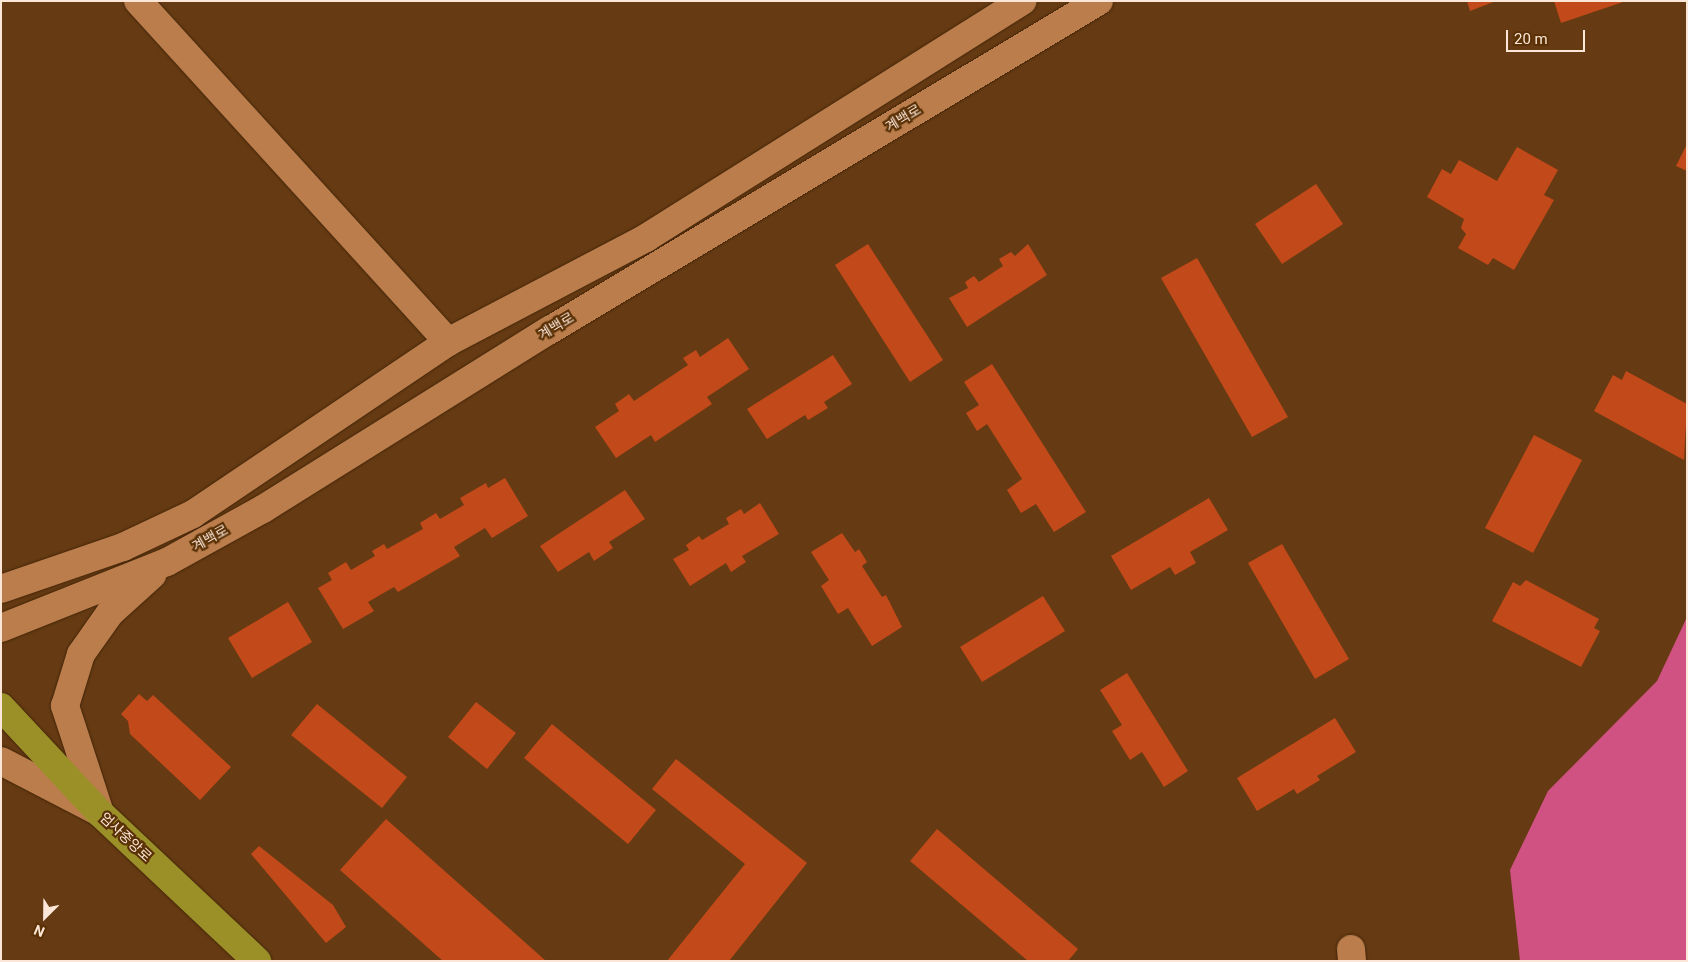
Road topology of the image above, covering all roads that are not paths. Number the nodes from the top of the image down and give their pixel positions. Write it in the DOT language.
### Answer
graph roads {
  1 [pos="138,1"];
  2 [pos="1023,1"];
  3 [pos="1098,1"];
  4 [pos="448,342"];
  5 [pos="168,562"];
  6 [pos="1,589"];
  7 [pos="1,628"];
  8 [pos="1,707"];
  9 [pos="1,761"];
  10 [pos="100,813"];
  11 [pos="257,961"];
  1 -- 4 [label="street"];
  2 -- 4 [label="street"];
  3 -- 5 [label="street, 계백로"];
  4 -- 6 [label="street"];
  5 -- 7 [label="street, 계백로"];
  5 -- 10 [label="street"];
  8 -- 10 [label="main road, 엄사중앙로"];
  9 -- 10 [label="street"];
  10 -- 11 [label="main road, 엄사중앙로"];
}
